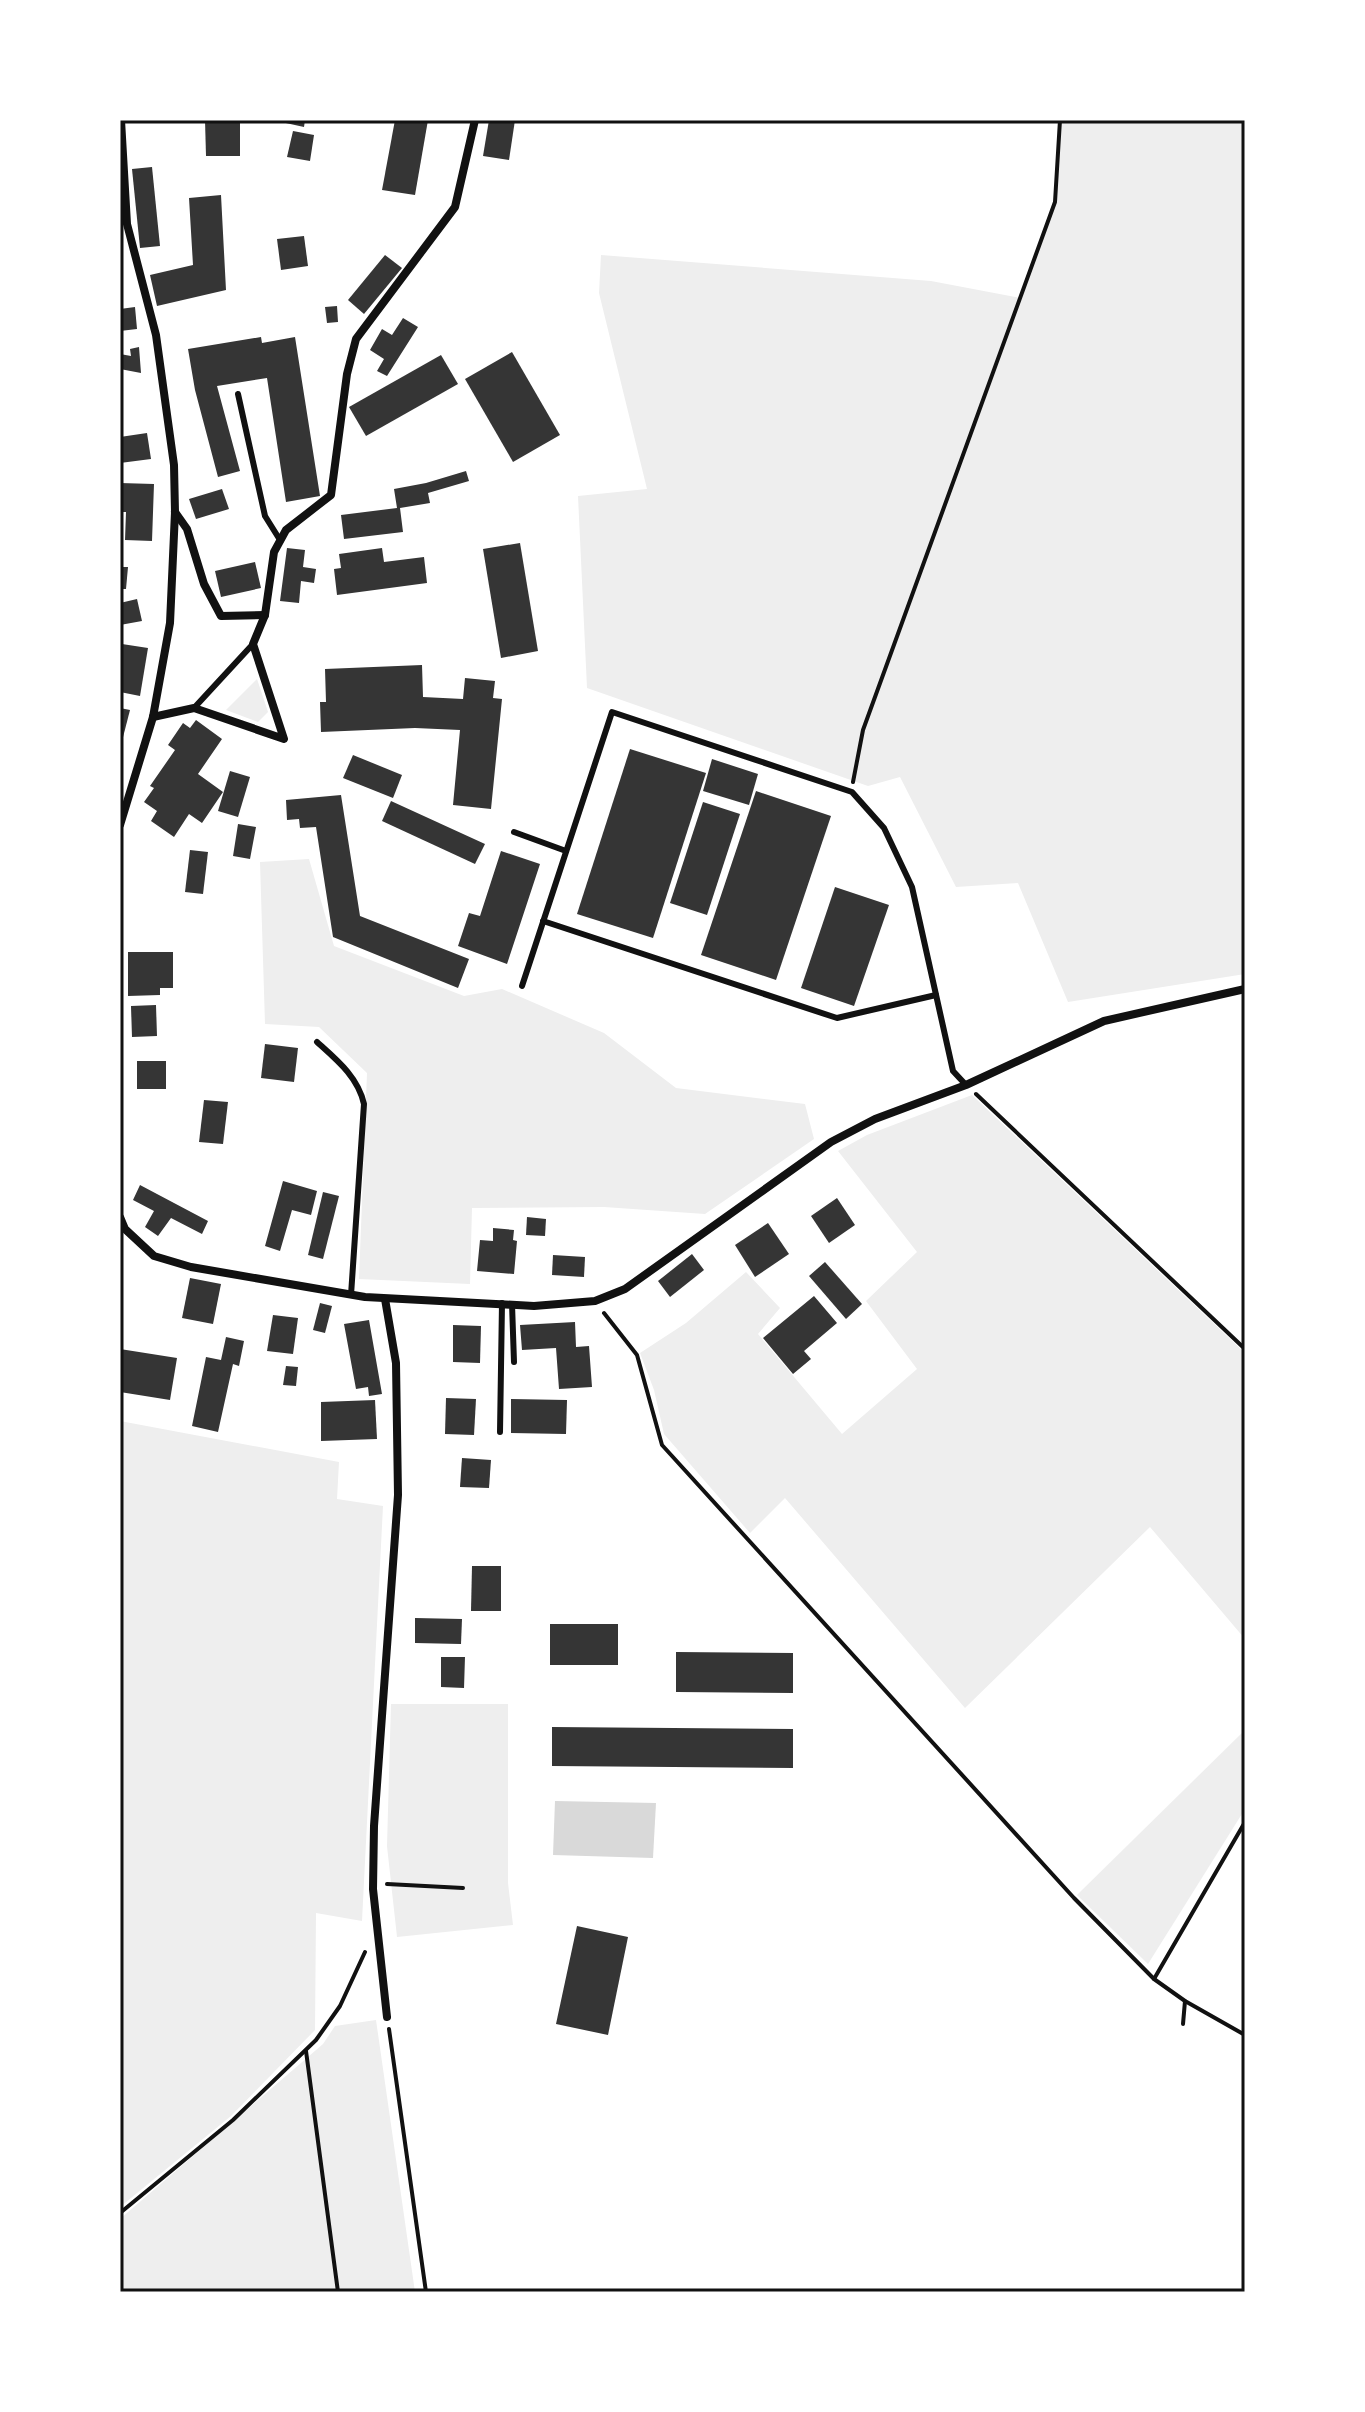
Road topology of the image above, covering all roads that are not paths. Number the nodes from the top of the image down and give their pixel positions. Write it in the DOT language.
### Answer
graph roads {
  1 [pos="121,120"];
  2 [pos="475,120"];
  3 [pos="238,394"];
  4 [pos="175,512"];
  5 [pos="280,540"];
  6 [pos="265,615"];
  7 [pos="253,644"];
  8 [pos="194,708"];
  9 [pos="153,717"];
  10 [pos="120,825"];
  11 [pos="514,832"];
  12 [pos="566,851"];
  13 [pos="543,921"];
  14 [pos="522,986"];
  15 [pos="1245,989"];
  16 [pos="936,995"];
  17 [pos="317,1042"];
  18 [pos="966,1085"];
  19 [pos="120,1217"];
  20 [pos="351,1295"];
  21 [pos="385,1299"];
  22 [pos="502,1303"];
  23 [pos="512,1304"];
  24 [pos="514,1362"];
  25 [pos="500,1432"];
  26 [pos="387,2017"];
  1 -- 4 [label="street"];
  2 -- 5 [label="street"];
  3 -- 5 [label="lane"];
  4 -- 6 [label="street"];
  4 -- 9 [label="street"];
  5 -- 6 [label="street"];
  6 -- 7 [label="street"];
  7 -- 8 [label="lane"];
  7 -- 8 [label="street"];
  8 -- 9 [label="street"];
  9 -- 10 [label="street"];
  11 -- 12 [label="lane"];
  12 -- 13 [label="lane"];
  12 -- 16 [label="lane"];
  13 -- 14 [label="lane"];
  13 -- 16 [label="lane"];
  15 -- 18 [label="street"];
  16 -- 18 [label="lane"];
  17 -- 20 [label="lane"];
  18 -- 23 [label="street"];
  19 -- 20 [label="street"];
  20 -- 21 [label="street"];
  21 -- 22 [label="street"];
  21 -- 26 [label="street"];
  22 -- 23 [label="street"];
  22 -- 25 [label="lane"];
  23 -- 24 [label="lane"];
}
